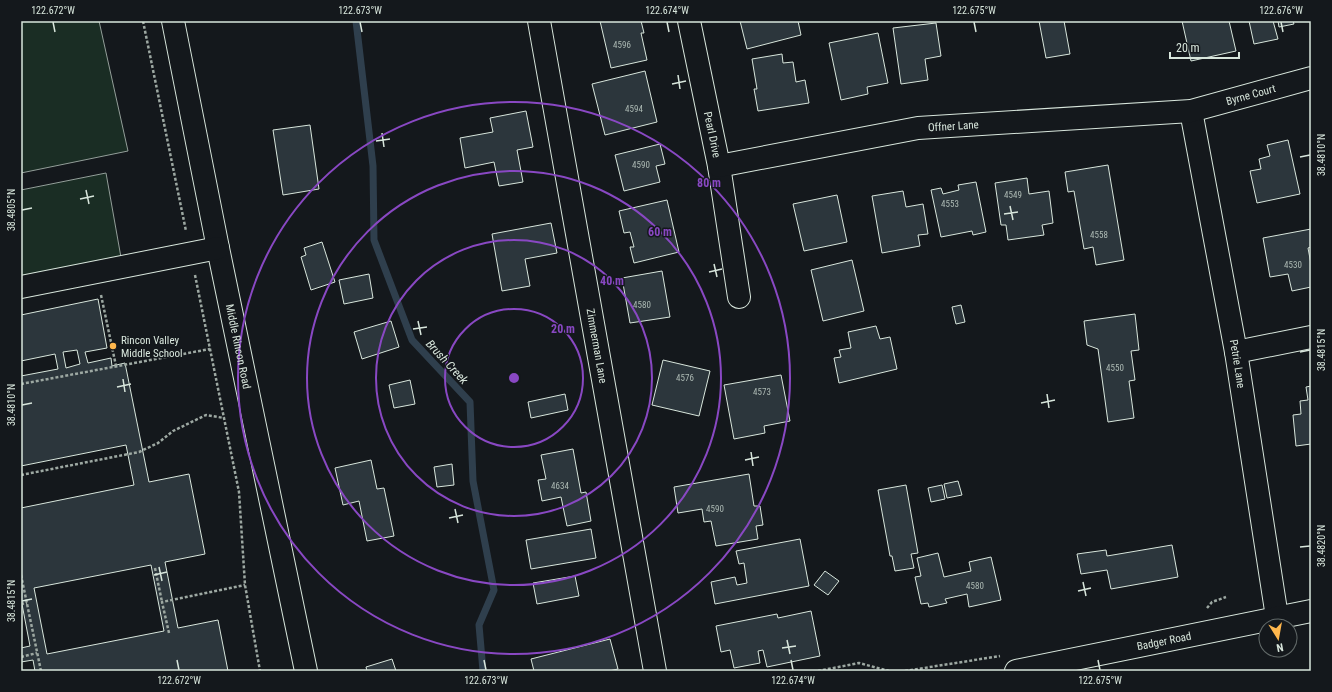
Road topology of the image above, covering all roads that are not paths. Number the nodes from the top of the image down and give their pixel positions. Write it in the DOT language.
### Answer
graph roads {
  1 [pos="173,21"];
  2 [pos="539,21"];
  3 [pos="689,21"];
  4 [pos="1311,78"];
  5 [pos="1190,111"];
  6 [pos="719,166"];
  7 [pos="218,248"];
  8 [pos="21,287"];
  9 [pos="738,297"];
  10 [pos="1311,337"];
  11 [pos="1236,352"];
  12 [pos="1311,611"];
  13 [pos="1277,618"];
  14 [pos="1258,622"];
  15 [pos="306,671"];
  16 [pos="655,671"];
  17 [pos="1016,671"];
  1 -- 7 [label="street, Middle Rincon Road"];
  2 -- 16 [label="street, Zimmerman Lane"];
  3 -- 6 [label="street, Pearl Drive"];
  4 -- 5 [label="street, Byrne Court"];
  5 -- 6 [label="street, Offner Lane"];
  5 -- 11 [label="street, Petrie Lane"];
  6 -- 9 [label="street, Pearl Drive"];
  7 -- 8 [label="street"];
  7 -- 15 [label="street, Middle Rincon Road"];
  10 -- 11 [label="street"];
  11 -- 13 [label="street, Petrie Lane"];
  12 -- 13 [label="street, Badger Road"];
  14 -- 17 [label="street, Badger Road"];
}
